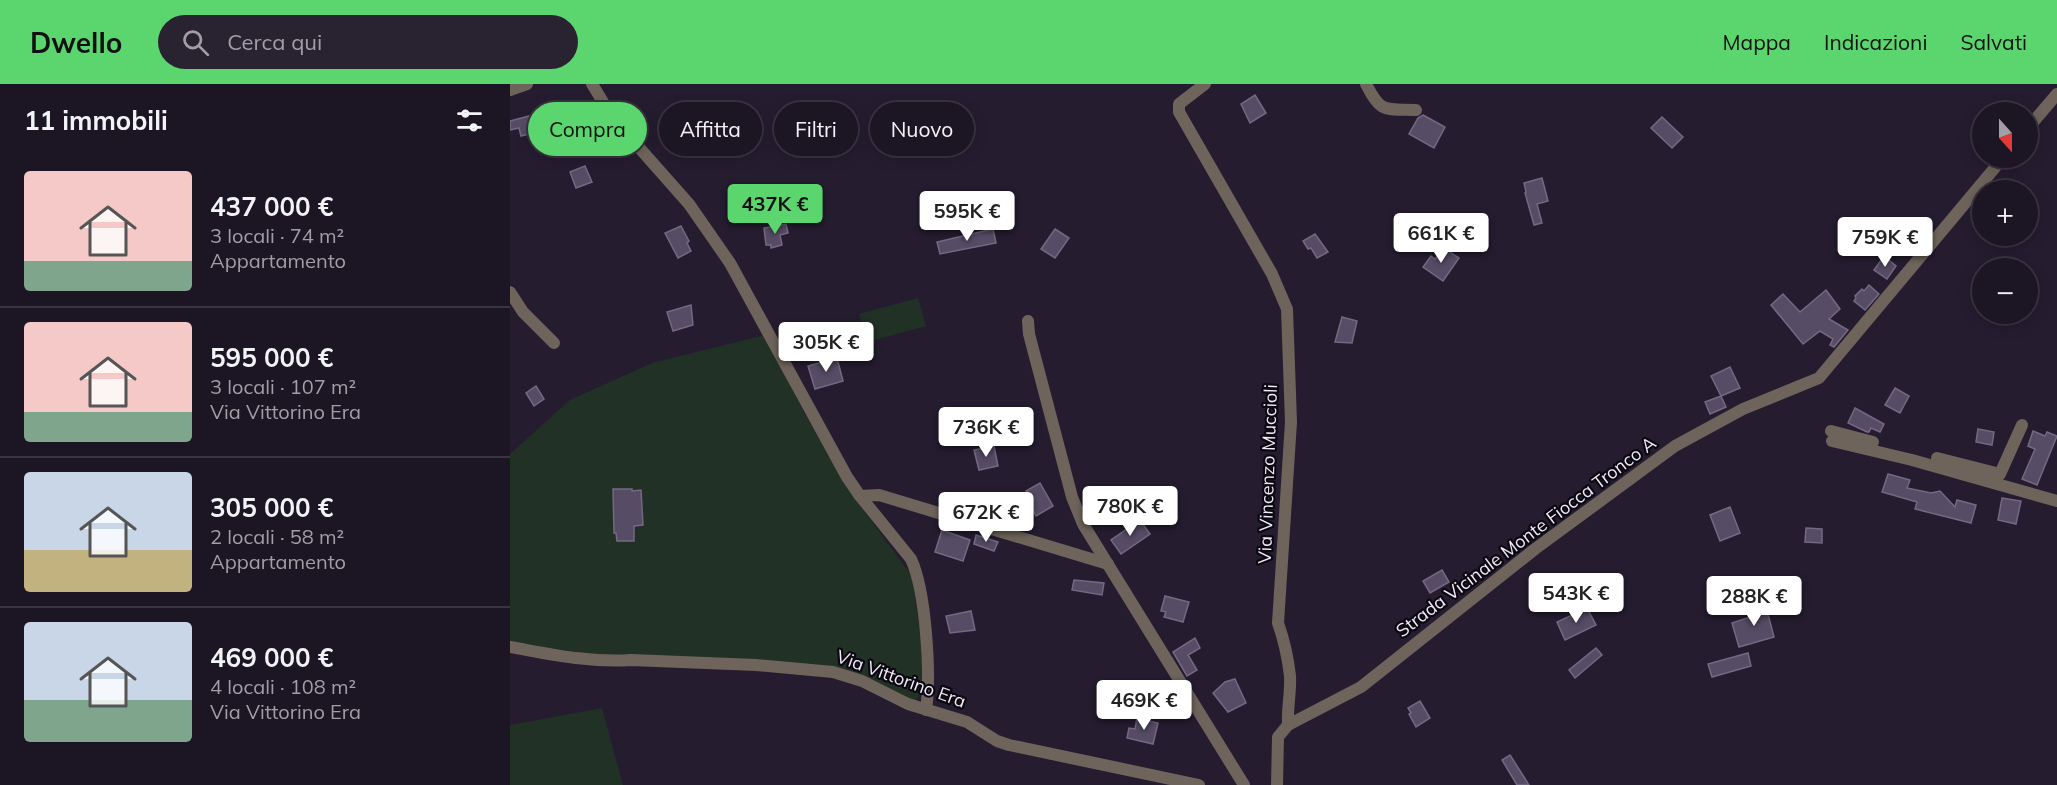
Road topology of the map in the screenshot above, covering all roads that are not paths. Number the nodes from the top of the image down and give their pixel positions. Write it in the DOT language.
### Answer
graph roads {
  1 [pos="527,84"];
  2 [pos="592,84"];
  3 [pos="1205,84"];
  4 [pos="1366,84"];
  5 [pos="510,90"];
  6 [pos="2057,94"];
  7 [pos="1416,110"];
  8 [pos="2038,116"];
  9 [pos="1995,168"];
  10 [pos="510,292"];
  11 [pos="1028,321"];
  12 [pos="554,343"];
  13 [pos="2022,425"];
  14 [pos="860,496"];
  15 [pos="2057,501"];
  16 [pos="1108,564"];
  17 [pos="510,647"];
  18 [pos="926,710"];
  19 [pos="1288,725"];
  20 [pos="1199,785"];
  21 [pos="1244,785"];
  22 [pos="1277,785"];
  1 -- 5 [label="street"];
  2 -- 14 [label="street"];
  3 -- 19 [label="street, Via Vincenzo Muccioli"];
  4 -- 7 [label="street"];
  6 -- 8 [label="street"];
  9 -- 19 [label="street, Strada Vicinale Monte Fiocca Tronco A"];
  10 -- 12 [label="street"];
  11 -- 16 [label="street"];
  13 -- 15 [label="street"];
  14 -- 16 [label="street"];
  14 -- 18 [label="street"];
  16 -- 21 [label="street"];
  17 -- 18 [label="street, Via Vittorino Era"];
  18 -- 20 [label="street, Via Vittorino Era"];
  19 -- 22 [label="street"];
}
